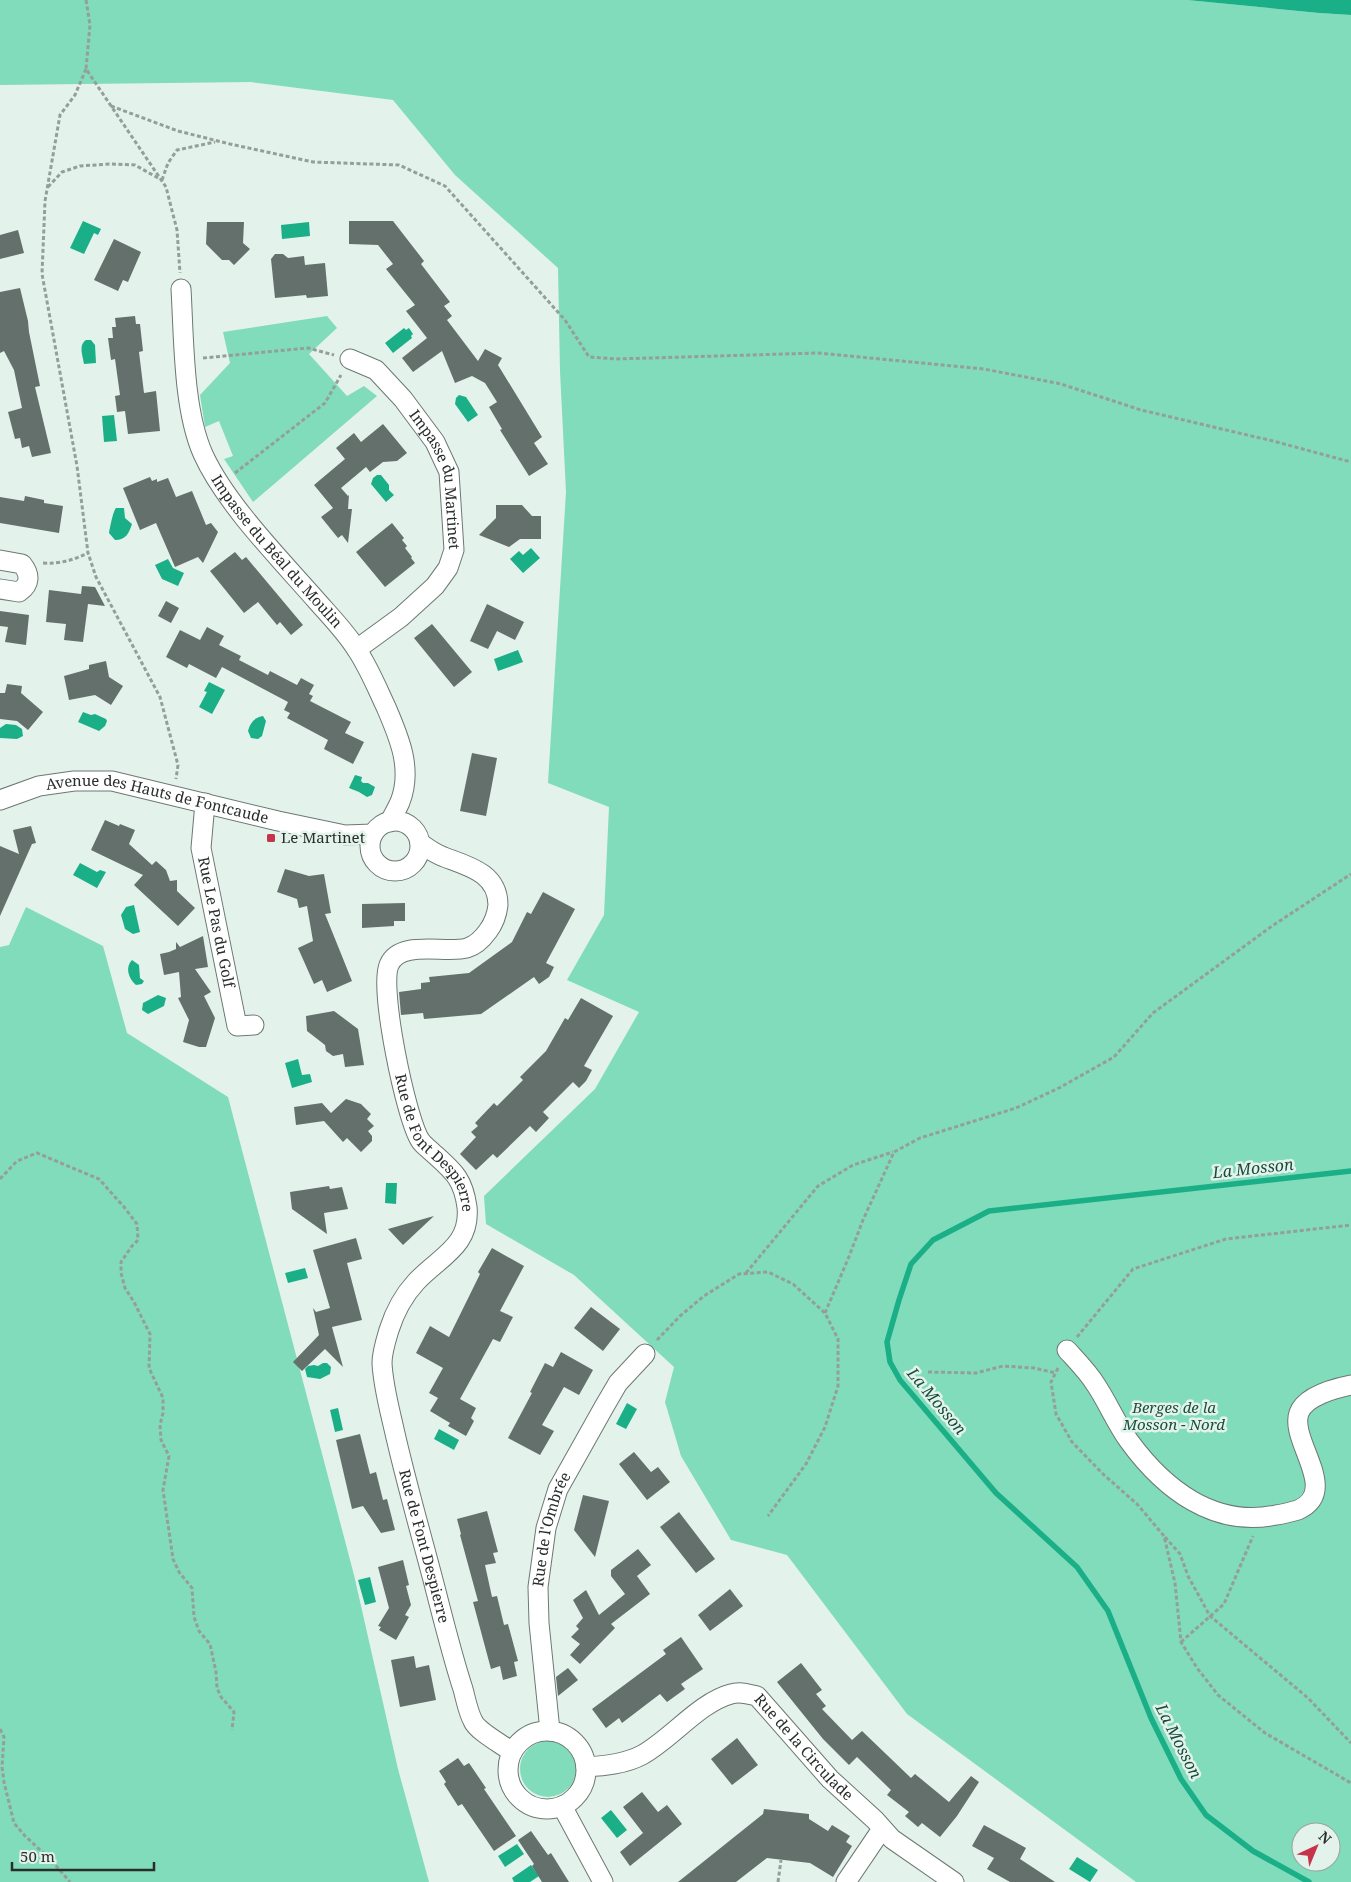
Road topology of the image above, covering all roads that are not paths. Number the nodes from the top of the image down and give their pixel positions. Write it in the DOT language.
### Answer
graph roads {
  1 [pos="181,289"];
  2 [pos="350,359"];
  3 [pos="0,560"];
  4 [pos="0,589"];
  5 [pos="357,650"];
  6 [pos="0,800"];
  7 [pos="205,803"];
  8 [pos="398,823"];
  9 [pos="372,842"];
  10 [pos="418,851"];
  11 [pos="254,1025"];
  12 [pos="1067,1350"];
  13 [pos="645,1354"];
  14 [pos="1351,1385"];
  15 [pos="550,1730"];
  16 [pos="512,1752"];
  17 [pos="586,1768"];
  18 [pos="562,1806"];
  19 [pos="882,1829"];
  20 [pos="603,1882"];
  21 [pos="846,1882"];
  22 [pos="954,1882"];
  1 -- 5 [label="street, Impasse du Béal du Moulin"];
  2 -- 5 [label="street, Impasse du Martinet"];
  3 -- 4 [label="street"];
  5 -- 8 [label="street, Impasse du Béal du Moulin"];
  6 -- 7 [label="street, Avenue des Hauts de Fontcaude"];
  7 -- 9 [label="street, Avenue des Hauts de Fontcaude"];
  7 -- 11 [label="street, Rue Le Pas du Golf"];
  8 -- 9 [label="street"];
  8 -- 10 [label="street"];
  9 -- 10 [label="street"];
  10 -- 16 [label="street, Rue de Font Despierre"];
  12 -- 14 [label="street"];
  13 -- 15 [label="street, Rue de l'Ombrée"];
  15 -- 16 [label="street"];
  15 -- 17 [label="street"];
  16 -- 18 [label="street"];
  17 -- 18 [label="street"];
  17 -- 19 [label="street, Rue de la Circulade"];
  18 -- 20 [label="street"];
  19 -- 21 [label="street"];
  19 -- 22 [label="street, Rue de la Circulade"];
}
